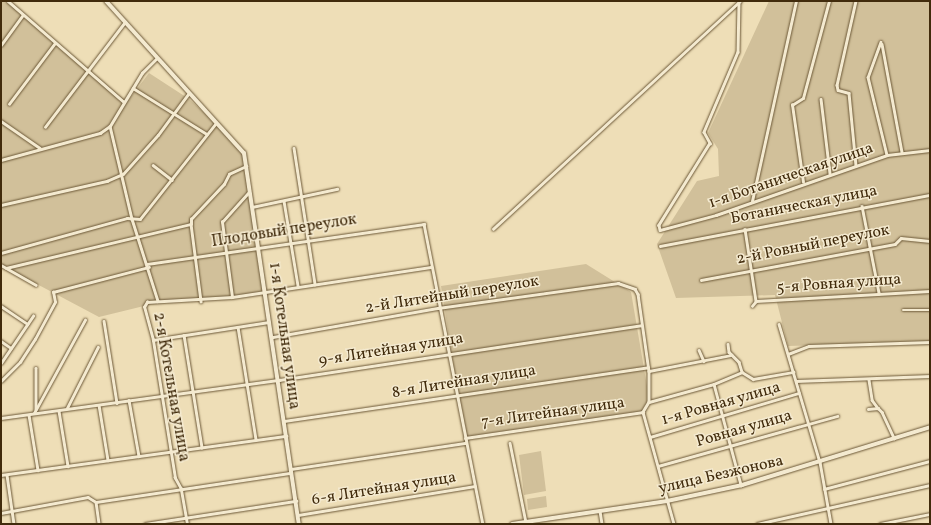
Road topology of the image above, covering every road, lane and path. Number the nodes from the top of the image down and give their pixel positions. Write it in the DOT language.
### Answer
graph roads {
  1 [pos="8,1"];
  2 [pos="106,1"];
  3 [pos="740,1"];
  4 [pos="796,1"];
  5 [pos="829,1"];
  6 [pos="856,1"];
  7 [pos="23,15"];
  8 [pos="125,22"];
  9 [pos="55,43"];
  10 [pos="1,45"];
  11 [pos="157,58"];
  12 [pos="86,71"];
  13 [pos="133,88"];
  14 [pos="189,93"];
  15 [pos="820,99"];
  16 [pos="124,102"];
  17 [pos="9,104"];
  18 [pos="174,114"];
  19 [pos="1,121"];
  20 [pos="216,122"];
  21 [pos="110,126"];
  22 [pos="45,128"];
  23 [pos="207,134"];
  24 [pos="294,148"];
  25 [pos="40,149"];
  26 [pos="930,150"];
  27 [pos="902,152"];
  28 [pos="888,155"];
  29 [pos="1,160"];
  30 [pos="152,165"];
  31 [pos="246,166"];
  32 [pos="856,166"];
  33 [pos="830,173"];
  34 [pos="121,175"];
  35 [pos="172,180"];
  36 [pos="803,182"];
  37 [pos="337,189"];
  38 [pos="250,192"];
  39 [pos="930,195"];
  40 [pos="301,197"];
  41 [pos="284,201"];
  42 [pos="752,201"];
  43 [pos="1,205"];
  44 [pos="862,206"];
  45 [pos="252,207"];
  46 [pos="132,219"];
  47 [pos="191,224"];
  48 [pos="493,229"];
  49 [pos="745,229"];
  50 [pos="136,234"];
  51 [pos="930,241"];
  52 [pos="308,242"];
  53 [pos="291,244"];
  54 [pos="660,246"];
  55 [pos="871,247"];
  56 [pos="259,250"];
  57 [pos="1,253"];
  58 [pos="227,253"];
  59 [pos="195,256"];
  60 [pos="1,265"];
  61 [pos="148,266"];
  62 [pos="431,267"];
  63 [pos="6,268"];
  64 [pos="751,270"];
  65 [pos="701,280"];
  66 [pos="315,284"];
  67 [pos="36,285"];
  68 [pos="298,286"];
  69 [pos="266,290"];
  70 [pos="930,291"];
  71 [pos="879,293"];
  72 [pos="232,297"];
  73 [pos="201,300"];
  74 [pos="158,301"];
  75 [pos="756,301"];
  76 [pos="1,306"];
  77 [pos="752,306"];
  78 [pos="438,308"];
  79 [pos="903,310"];
  80 [pos="930,310"];
  81 [pos="33,316"];
  82 [pos="85,320"];
  83 [pos="104,321"];
  84 [pos="270,322"];
  85 [pos="28,324"];
  86 [pos="778,324"];
  87 [pos="641,325"];
  88 [pos="238,327"];
  89 [pos="184,335"];
  90 [pos="273,337"];
  91 [pos="153,340"];
  92 [pos="1,341"];
  93 [pos="930,342"];
  94 [pos="728,344"];
  95 [pos="98,347"];
  96 [pos="11,348"];
  97 [pos="699,350"];
  98 [pos="449,353"];
  99 [pos="788,354"];
  100 [pos="731,355"];
  101 [pos="704,361"];
  102 [pos="1,363"];
  103 [pos="648,367"];
  104 [pos="36,368"];
  105 [pos="649,371"];
  106 [pos="742,372"];
  107 [pos="793,372"];
  108 [pos="930,376"];
  109 [pos="1,380"];
  110 [pos="279,380"];
  111 [pos="869,380"];
  112 [pos="796,382"];
  113 [pos="247,383"];
  114 [pos="714,384"];
  115 [pos="192,391"];
  116 [pos="799,393"];
  117 [pos="161,395"];
  118 [pos="457,396"];
  119 [pos="129,400"];
  120 [pos="649,402"];
  121 [pos="118,403"];
  122 [pos="99,405"];
  123 [pos="67,408"];
  124 [pos="878,408"];
  125 [pos="36,409"];
  126 [pos="868,409"];
  127 [pos="59,411"];
  128 [pos="644,412"];
  129 [pos="34,413"];
  130 [pos="29,415"];
  131 [pos="722,416"];
  132 [pos="837,416"];
  133 [pos="1,418"];
  134 [pos="284,421"];
  135 [pos="808,424"];
  136 [pos="930,427"];
  137 [pos="287,436"];
  138 [pos="650,437"];
  139 [pos="465,438"];
  140 [pos="894,438"];
  141 [pos="256,440"];
  142 [pos="466,443"];
  143 [pos="510,443"];
  144 [pos="731,445"];
  145 [pos="202,448"];
  146 [pos="170,452"];
  147 [pos="139,456"];
  148 [pos="108,460"];
  149 [pos="930,461"];
  150 [pos="820,462"];
  151 [pos="68,466"];
  152 [pos="658,466"];
  153 [pos="38,470"];
  154 [pos="292,471"];
  155 [pos="7,475"];
  156 [pos="1,476"];
  157 [pos="742,485"];
  158 [pos="930,485"];
  159 [pos="474,486"];
  160 [pos="181,489"];
  161 [pos="824,489"];
  162 [pos="296,501"];
  163 [pos="667,501"];
  164 [pos="96,502"];
  165 [pos="827,508"];
  166 [pos="600,510"];
  167 [pos="13,512"];
  168 [pos="1,513"];
  169 [pos="930,514"];
  170 [pos="298,515"];
  171 [pos="186,517"];
  172 [pos="526,522"];
  173 [pos="14,524"];
  174 [pos="99,524"];
  175 [pos="145,524"];
  176 [pos="187,524"];
  177 [pos="299,524"];
  178 [pos="482,524"];
  179 [pos="512,524"];
  180 [pos="602,524"];
  181 [pos="674,524"];
  182 [pos="757,524"];
  183 [pos="831,524"];
  184 [pos="880,524"];
  1 -- 7 [label="street"];
  2 -- 8 [label="street"];
  3 -- 42 [label="street, 1-я Ботаническая улица"];
  3 -- 48 [label="street"];
  4 -- 42 [label="street"];
  5 -- 36 [label="street"];
  6 -- 32 [label="street"];
  7 -- 9 [label="street"];
  7 -- 10 [label="street"];
  8 -- 11 [label="street"];
  8 -- 12 [label="street"];
  9 -- 12 [label="street"];
  9 -- 17 [label="street"];
  11 -- 13 [label="street"];
  11 -- 14 [label="street"];
  12 -- 16 [label="street"];
  12 -- 22 [label="street"];
  13 -- 16 [label="street"];
  13 -- 18 [label="street"];
  14 -- 18 [label="street"];
  14 -- 20 [label="street"];
  15 -- 33 [label="street"];
  16 -- 21 [label="street"];
  18 -- 23 [label="street"];
  18 -- 34 [label="street"];
  19 -- 25 [label="street"];
  20 -- 23 [label="street"];
  20 -- 31 [label="street, 1-я Котельная улица"];
  21 -- 25 [label="street"];
  21 -- 34 [label="street, 2-я Котельная улица"];
  23 -- 35 [label="street"];
  24 -- 40 [label="street"];
  25 -- 29 [label="street"];
  26 -- 27 [label="street, 1-я Ботаническая улица"];
  27 -- 28 [label="street, 1-я Ботаническая улица"];
  27 -- 28 [label="street"];
  28 -- 32 [label="street, 1-я Ботаническая улица"];
  30 -- 35 [label="street"];
  31 -- 38 [label="street, 1-я Котельная улица"];
  31 -- 47 [label="street"];
  32 -- 33 [label="street, 1-я Ботаническая улица"];
  33 -- 36 [label="street, 1-я Ботаническая улица"];
  34 -- 43 [label="street"];
  34 -- 46 [label="street, 2-я Котельная улица"];
  35 -- 46 [label="street"];
  36 -- 42 [label="street, 1-я Ботаническая улица"];
  37 -- 40 [label="street"];
  38 -- 45 [label="street, 1-я Котельная улица"];
  38 -- 58 [label="street"];
  39 -- 44 [label="street, Ботаническая улица"];
  40 -- 41 [label="street"];
  40 -- 52 [label="street"];
  41 -- 45 [label="street"];
  41 -- 53 [label="street"];
  44 -- 49 [label="street, Ботаническая улица"];
  44 -- 55 [label="street"];
  45 -- 56 [label="street, 1-я Котельная улица"];
  46 -- 50 [label="street, 2-я Котельная улица"];
  46 -- 57 [label="street"];
  47 -- 50 [label="street"];
  47 -- 59 [label="street"];
  49 -- 54 [label="street, Ботаническая улица"];
  49 -- 64 [label="street"];
  50 -- 61 [label="street, 2-я Котельная улица"];
  50 -- 63 [label="street"];
  51 -- 55 [label="street, 2-й Ровный переулок"];
  52 -- 53 [label="street, Плодовый переулок"];
  52 -- 62 [label="street, Плодовый переулок"];
  52 -- 66 [label="street"];
  53 -- 56 [label="street, Плодовый переулок"];
  53 -- 68 [label="street"];
  55 -- 64 [label="street, 2-й Ровный переулок"];
  55 -- 71 [label="street"];
  56 -- 58 [label="street, Плодовый переулок"];
  56 -- 69 [label="street, 1-я Котельная улица"];
  58 -- 59 [label="street, Плодовый переулок"];
  58 -- 72 [label="street"];
  59 -- 61 [label="street, Плодовый переулок"];
  59 -- 73 [label="street"];
  60 -- 63 [label="street"];
  61 -- 74 [label="street, 2-я Котельная улица"];
  61 -- 109 [label="street, Плодовый переулок"];
  62 -- 66 [label="street"];
  62 -- 78 [label="street"];
  63 -- 67 [label="street"];
  64 -- 65 [label="street, 2-й Ровный переулок"];
  64 -- 75 [label="street"];
  66 -- 68 [label="street"];
  68 -- 69 [label="street"];
  69 -- 72 [label="street"];
  69 -- 84 [label="street, 1-я Котельная улица"];
  70 -- 71 [label="street, 5-я Ровная улица"];
  71 -- 75 [label="street, 5-я Ровная улица"];
  72 -- 73 [label="street"];
  73 -- 74 [label="street"];
  74 -- 91 [label="street, 2-я Котельная улица"];
  75 -- 77 [label="street, 5-я Ровная улица"];
  76 -- 85 [label="street"];
  78 -- 87 [label="street, 2-й Литейный переулок"];
  78 -- 90 [label="street, 2-й Литейный переулок"];
  78 -- 98 [label="street"];
  79 -- 80 [label="street"];
  81 -- 85 [label="street"];
  82 -- 125 [label="street"];
  83 -- 121 [label="street"];
  84 -- 88 [label="street"];
  84 -- 90 [label="street, 1-я Котельная улица"];
  85 -- 96 [label="street"];
  86 -- 99 [label="street"];
  87 -- 98 [label="street, 9-я Литейная улица"];
  87 -- 103 [label="street"];
  88 -- 89 [label="street"];
  88 -- 113 [label="street"];
  89 -- 91 [label="street"];
  89 -- 115 [label="street"];
  90 -- 110 [label="street, 1-я Котельная улица"];
  91 -- 117 [label="street, 2-я Котельная улица"];
  92 -- 96 [label="street"];
  93 -- 99 [label="street"];
  94 -- 100 [label="street"];
  95 -- 123 [label="street"];
  96 -- 102 [label="street"];
  97 -- 101 [label="street"];
  98 -- 110 [label="street, 9-я Литейная улица"];
  98 -- 118 [label="street"];
  99 -- 107 [label="street"];
  100 -- 101 [label="street"];
  100 -- 106 [label="street"];
  101 -- 105 [label="street"];
  103 -- 105 [label="street"];
  103 -- 118 [label="street, 8-я Литейная улица"];
  104 -- 125 [label="street"];
  105 -- 120 [label="street"];
  106 -- 107 [label="street"];
  106 -- 114 [label="street"];
  107 -- 112 [label="street"];
  108 -- 111 [label="street, 1-я Ровная улица"];
  110 -- 113 [label="street, 9-я Литейная улица"];
  110 -- 134 [label="street, 1-я Котельная улица"];
  111 -- 112 [label="street, 1-я Ровная улица"];
  111 -- 124 [label="street"];
  112 -- 116 [label="street"];
  113 -- 115 [label="street, 9-я Литейная улица"];
  113 -- 141 [label="street"];
  114 -- 120 [label="street"];
  114 -- 131 [label="street"];
  115 -- 117 [label="street, 9-я Литейная улица"];
  115 -- 145 [label="street"];
  116 -- 131 [label="street, 1-я Ровная улица"];
  116 -- 135 [label="street"];
  117 -- 119 [label="street, 9-я Литейная улица"];
  117 -- 146 [label="street, 2-я Котельная улица"];
  118 -- 134 [label="street, 8-я Литейная улица"];
  118 -- 139 [label="street"];
  119 -- 121 [label="street, 9-я Литейная улица"];
  119 -- 147 [label="street"];
  120 -- 128 [label="street"];
  121 -- 122 [label="street, 9-я Литейная улица"];
  122 -- 123 [label="street, 9-я Литейная улица"];
  122 -- 148 [label="street"];
  123 -- 127 [label="street, 9-я Литейная улица"];
  124 -- 126 [label="street"];
  124 -- 140 [label="street"];
  125 -- 129 [label="street"];
  127 -- 129 [label="street, 9-я Литейная улица"];
  127 -- 151 [label="street"];
  128 -- 138 [label="street"];
  128 -- 139 [label="street, 7-я Литейная улица"];
  129 -- 130 [label="street, 9-я Литейная улица"];
  130 -- 133 [label="street, 9-я Литейная улица"];
  130 -- 153 [label="street"];
  131 -- 138 [label="street, 1-я Ровная улица"];
  131 -- 144 [label="street"];
  132 -- 135 [label="street, Ровная улица"];
  134 -- 137 [label="street, 1-я Котельная улица"];
  135 -- 144 [label="street, Ровная улица"];
  135 -- 150 [label="street"];
  136 -- 140 [label="street, улица Безжонова"];
  137 -- 141 [label="street"];
  137 -- 154 [label="street, 1-я Котельная улица"];
  138 -- 152 [label="street"];
  139 -- 142 [label="street"];
  140 -- 150 [label="street, улица Безжонова"];
  141 -- 145 [label="street"];
  142 -- 154 [label="street, 7-я Литейная улица"];
  142 -- 159 [label="street"];
  143 -- 172 [label="street"];
  144 -- 152 [label="street, Ровная улица"];
  144 -- 157 [label="street"];
  145 -- 146 [label="street"];
  146 -- 147 [label="street"];
  146 -- 160 [label="street, 2-я Котельная улица"];
  147 -- 148 [label="street"];
  148 -- 151 [label="street"];
  149 -- 161 [label="street"];
  150 -- 157 [label="street, улица Безжонова"];
  150 -- 161 [label="street"];
  151 -- 153 [label="street"];
  152 -- 163 [label="street"];
  153 -- 155 [label="street"];
  154 -- 160 [label="street, 7-я Литейная улица"];
  154 -- 162 [label="street, 1-я Котельная улица"];
  155 -- 156 [label="street"];
  155 -- 167 [label="street"];
  157 -- 163 [label="street, улица Безжонова"];
  158 -- 165 [label="street"];
  159 -- 170 [label="street, 6-я Литейная улица"];
  159 -- 178 [label="street"];
  160 -- 164 [label="street, 7-я Литейная улица"];
  160 -- 171 [label="street, 2-я Котельная улица"];
  161 -- 165 [label="street"];
  162 -- 170 [label="street, 1-я Котельная улица"];
  162 -- 171 [label="street, 6-я Литейная улица"];
  163 -- 166 [label="street, улица Безжонова"];
  163 -- 181 [label="street"];
  164 -- 167 [label="street, 7-я Литейная улица"];
  164 -- 174 [label="street"];
  165 -- 182 [label="street"];
  165 -- 183 [label="street"];
  166 -- 172 [label="street, улица Безжонова"];
  166 -- 180 [label="street"];
  167 -- 168 [label="street, 7-я Литейная улица"];
  167 -- 173 [label="street"];
  169 -- 184 [label="street"];
  170 -- 177 [label="street, 1-я Котельная улица"];
  171 -- 175 [label="street, 6-я Литейная улица"];
  171 -- 176 [label="street, 2-я Котельная улица"];
  172 -- 179 [label="street, улица Безжонова"];
}
